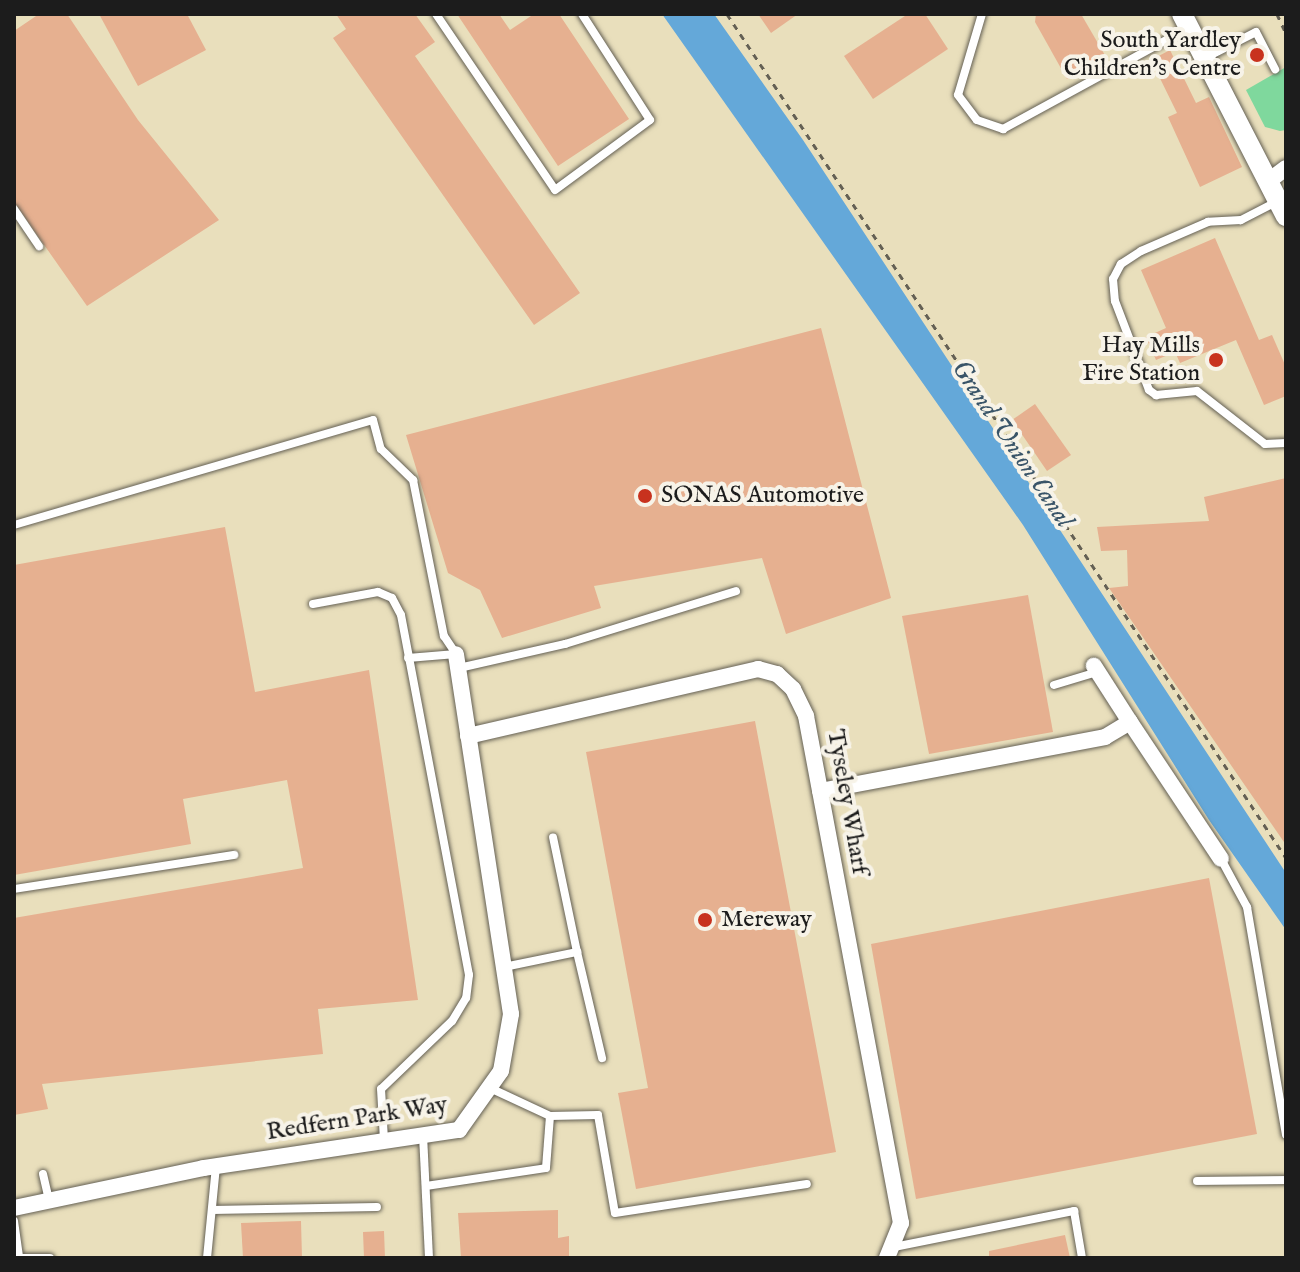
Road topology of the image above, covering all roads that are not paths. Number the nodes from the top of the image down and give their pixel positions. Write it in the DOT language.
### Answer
graph roads {
  1 [pos="436,14"];
  2 [pos="582,14"];
  3 [pos="982,14"];
  4 [pos="1185,21"];
  5 [pos="1204,59"];
  6 [pos="1275,69"];
  7 [pos="1278,174"];
  8 [pos="1283,208"];
  9 [pos="14,209"];
  10 [pos="39,246"];
  11 [pos="1286,443"];
  12 [pos="14,525"];
  13 [pos="736,591"];
  14 [pos="313,604"];
  15 [pos="408,658"];
  16 [pos="457,661"];
  17 [pos="1096,669"];
  18 [pos="1054,685"];
  19 [pos="1130,722"];
  20 [pos="468,736"];
  21 [pos="820,791"];
  22 [pos="553,837"];
  23 [pos="234,855"];
  24 [pos="1221,859"];
  25 [pos="14,889"];
  26 [pos="577,952"];
  27 [pos="504,967"];
  28 [pos="602,1058"];
  29 [pos="490,1088"];
  30 [pos="550,1116"];
  31 [pos="423,1135"];
  32 [pos="1286,1135"];
  33 [pos="385,1141"];
  34 [pos="216,1166"];
  35 [pos="43,1174"];
  36 [pos="1286,1180"];
  37 [pos="1197,1181"];
  38 [pos="807,1184"];
  39 [pos="426,1186"];
  40 [pos="49,1201"];
  41 [pos="377,1207"];
  42 [pos="14,1208"];
  43 [pos="212,1210"];
  44 [pos="14,1221"];
  45 [pos="891,1252"];
  46 [pos="20,1258"];
  47 [pos="50,1258"];
  48 [pos="207,1258"];
  49 [pos="429,1258"];
  50 [pos="1082,1258"];
  1 -- 2 [label="lane"];
  3 -- 4 [label="lane"];
  4 -- 5 [label="street"];
  5 -- 6 [label="lane"];
  5 -- 7 [label="street"];
  7 -- 8 [label="street"];
  8 -- 11 [label="lane"];
  9 -- 10 [label="lane"];
  12 -- 16 [label="lane"];
  13 -- 16 [label="lane"];
  14 -- 15 [label="lane"];
  15 -- 16 [label="lane"];
  15 -- 33 [label="lane"];
  16 -- 20 [label="street, Redfern Park Way"];
  17 -- 18 [label="lane"];
  17 -- 19 [label="street"];
  19 -- 21 [label="street"];
  19 -- 24 [label="street"];
  20 -- 21 [label="street, Tyseley Wharf"];
  20 -- 27 [label="street, Redfern Park Way"];
  21 -- 45 [label="street, Tyseley Wharf"];
  22 -- 26 [label="lane"];
  23 -- 25 [label="lane"];
  24 -- 32 [label="lane"];
  26 -- 27 [label="lane"];
  26 -- 28 [label="lane"];
  27 -- 29 [label="street, Redfern Park Way"];
  29 -- 30 [label="lane"];
  29 -- 31 [label="street, Redfern Park Way"];
  30 -- 38 [label="lane"];
  30 -- 39 [label="lane"];
  31 -- 33 [label="street, Redfern Park Way"];
  31 -- 39 [label="lane"];
  33 -- 34 [label="street, Redfern Park Way"];
  34 -- 40 [label="street, Redfern Park Way"];
  34 -- 43 [label="lane"];
  35 -- 40 [label="lane"];
  36 -- 37 [label="lane"];
  39 -- 49 [label="lane"];
  40 -- 42 [label="street, Redfern Park Way"];
  41 -- 43 [label="lane"];
  43 -- 48 [label="lane"];
  44 -- 46 [label="lane"];
  45 -- 50 [label="lane"];
  46 -- 47 [label="lane"];
}
